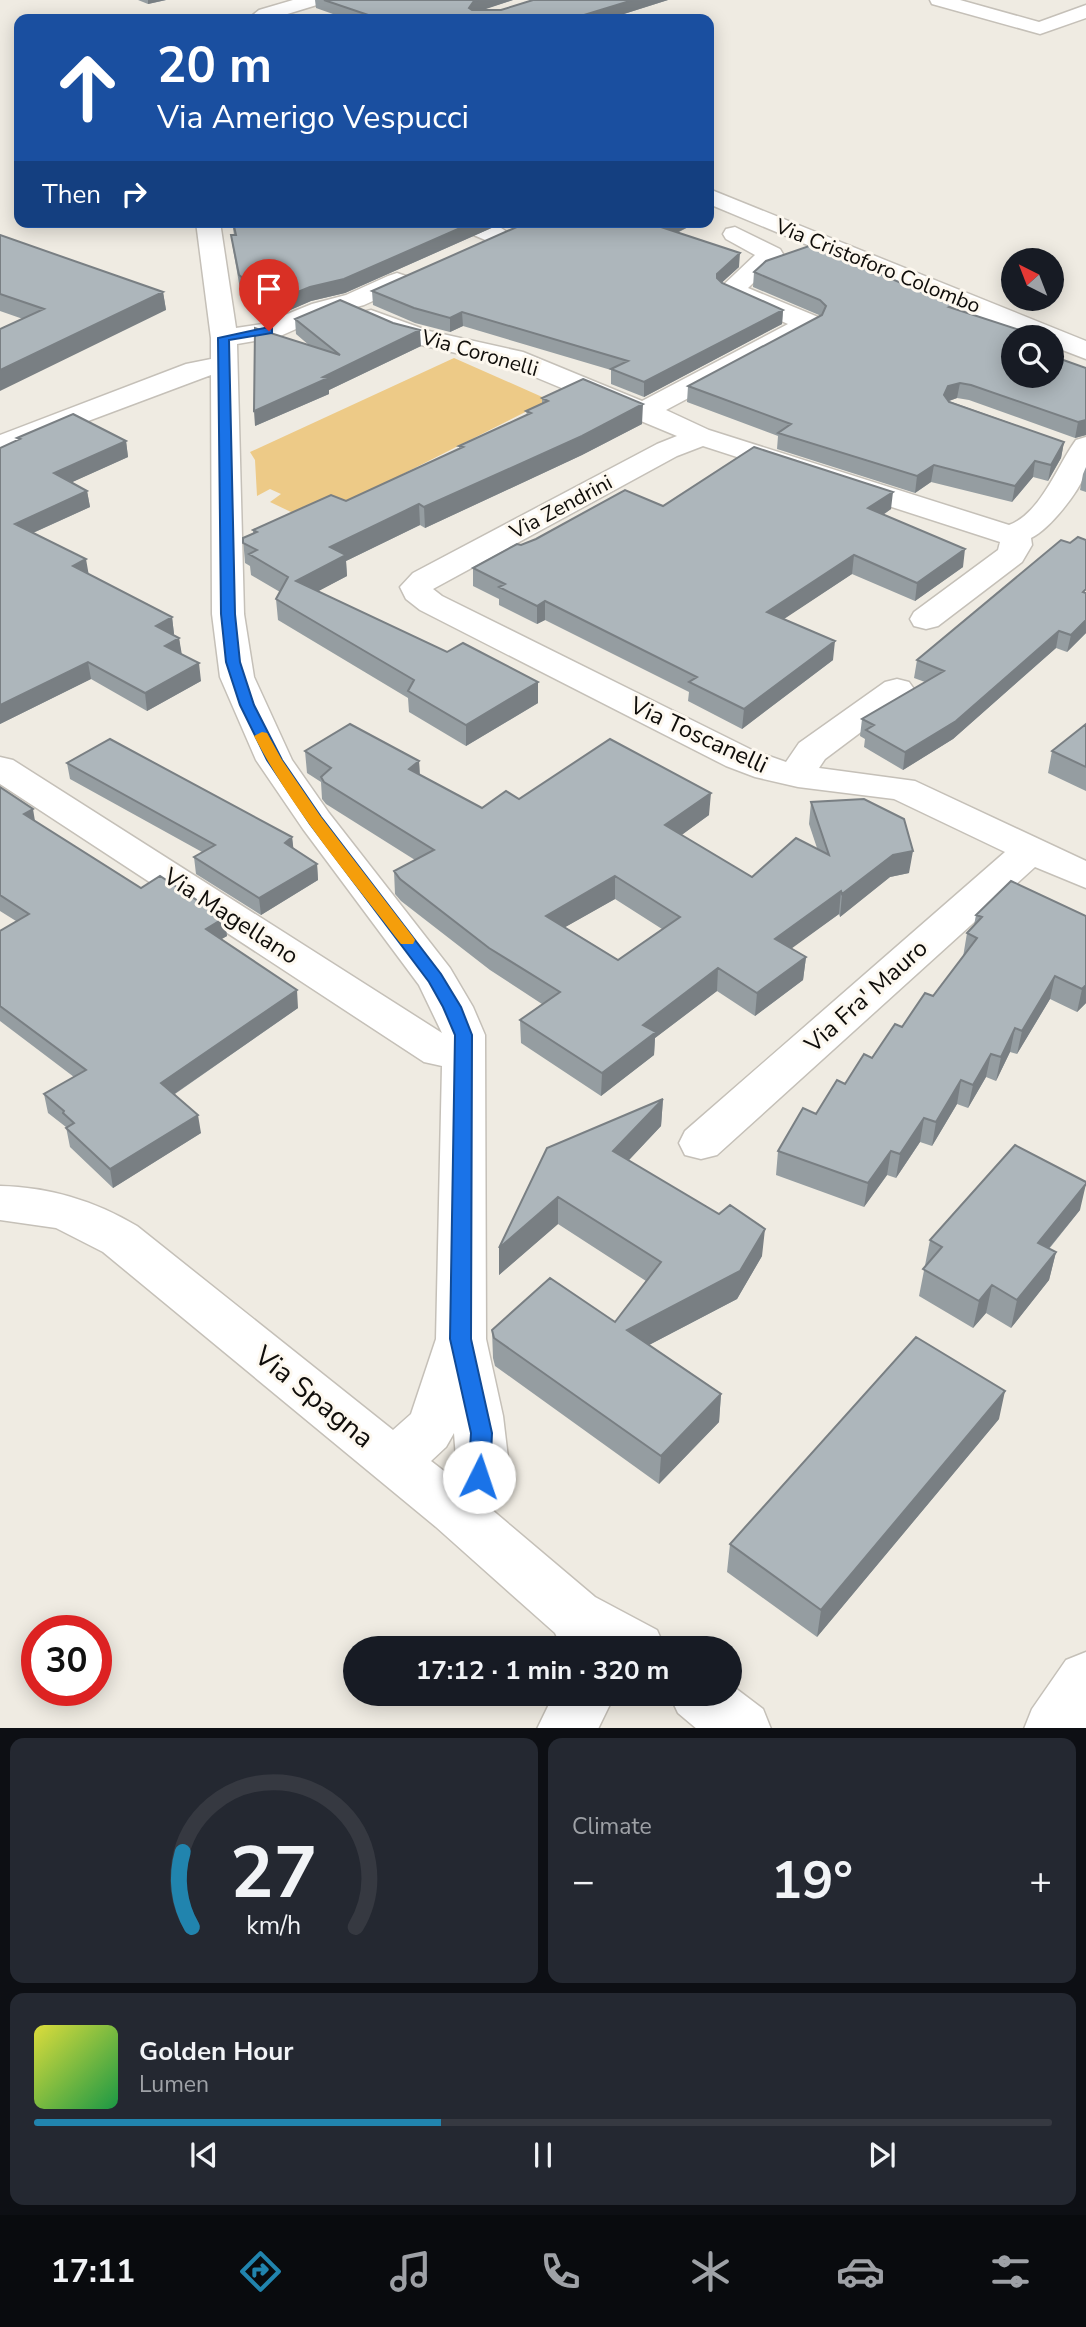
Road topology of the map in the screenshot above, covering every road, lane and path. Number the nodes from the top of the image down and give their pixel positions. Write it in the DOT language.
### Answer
graph roads {
  1 [pos="313,0"];
  2 [pos="939,0"];
  3 [pos="244,4"];
  4 [pos="1086,11"];
  5 [pos="260,14"];
  6 [pos="277,14"];
  7 [pos="714,198"];
  8 [pos="209,228"];
  9 [pos="491,228"];
  10 [pos="735,234"];
  11 [pos="468,251"];
  12 [pos="423,270"];
  13 [pos="345,303"];
  14 [pos="224,351"];
  15 [pos="1084,361"];
  16 [pos="644,411"];
  17 [pos="699,437"];
  18 [pos="0,445"];
  19 [pos="1075,448"];
  20 [pos="1015,534"];
  21 [pos="424,580"];
  22 [pos="926,619"];
  23 [pos="897,689"];
  24 [pos="0,768"];
  25 [pos="798,776"];
  26 [pos="1031,850"];
  27 [pos="1086,876"];
  28 [pos="465,1053"];
  29 [pos="701,1143"];
  30 [pos="0,1203"];
  31 [pos="461,1339"];
  32 [pos="394,1461"];
  33 [pos="455,1511"];
  34 [pos="582,1632"];
  35 [pos="1086,1679"];
  36 [pos="579,1706"];
  37 [pos="714,1706"];
  38 [pos="566,1728"];
  39 [pos="742,1728"];
  40 [pos="1053,1728"];
  1 -- 6 [label="street"];
  2 -- 4 [label="street"];
  3 -- 5 [label="street"];
  7 -- 15 [label="street, Via Cristoforo Colombo"];
  8 -- 14 [label="street"];
  9 -- 11 [label="street"];
  10 -- 16 [label="street"];
  12 -- 13 [label="street"];
  13 -- 14 [label="street"];
  13 -- 16 [label="street, Via Coronelli"];
  14 -- 18 [label="street"];
  14 -- 28 [label="street"];
  16 -- 17 [label="street, Via Coronelli"];
  17 -- 20 [label="street, Via Coronelli"];
  17 -- 21 [label="street, Via Zendrini"];
  19 -- 20 [label="street"];
  20 -- 22 [label="street"];
  21 -- 25 [label="street, Via Toscanelli"];
  23 -- 25 [label="street"];
  24 -- 28 [label="street, Via Magellano"];
  25 -- 26 [label="street, Via Toscanelli"];
  26 -- 27 [label="street, Via Toscanelli"];
  26 -- 29 [label="street, Via Fra' Mauro"];
  28 -- 31 [label="street"];
  30 -- 32 [label="street, Via Spagna"];
  31 -- 32 [label="street"];
  31 -- 33 [label="street"];
  32 -- 33 [label="street, Via Spagna"];
  33 -- 34 [label="street, Via Spagna"];
  35 -- 40 [label="street"];
  36 -- 38 [label="street"];
  37 -- 39 [label="street"];
}
